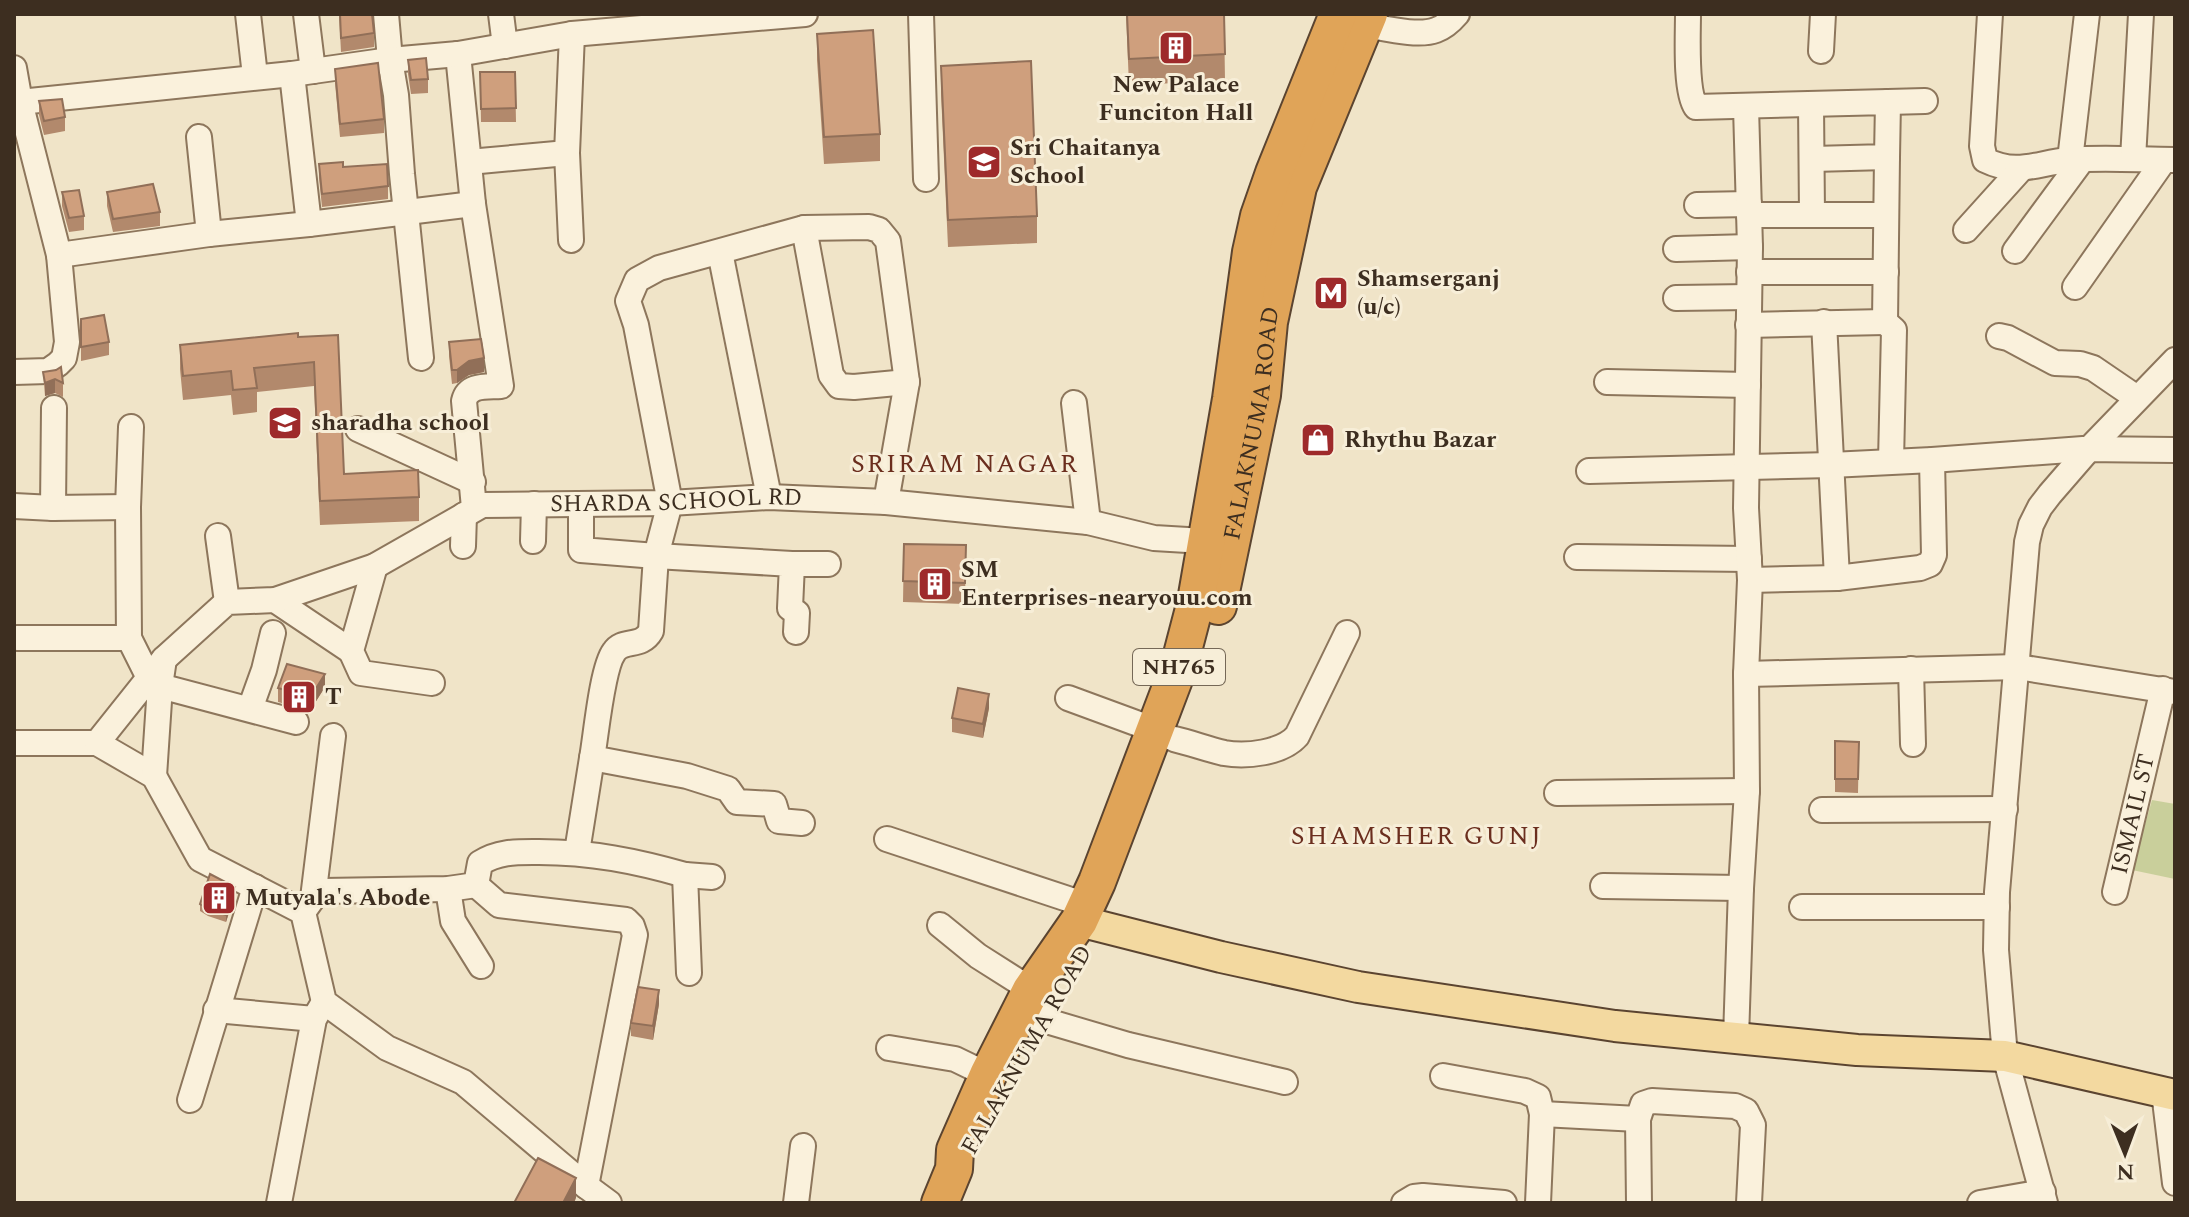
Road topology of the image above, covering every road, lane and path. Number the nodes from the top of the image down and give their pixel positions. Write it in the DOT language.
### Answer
graph roads {
  1 [pos="248,14"];
  2 [pos="306,14"];
  3 [pos="386,14"];
  4 [pos="501,14"];
  5 [pos="805,14"];
  6 [pos="921,14"];
  7 [pos="1457,14"];
  8 [pos="1688,14"];
  9 [pos="1823,14"];
  10 [pos="1990,14"];
  11 [pos="2087,14"];
  12 [pos="2141,14"];
  13 [pos="1357,18"];
  14 [pos="572,34"];
  15 [pos="505,46"];
  16 [pos="1821,51"];
  17 [pos="458,54"];
  18 [pos="390,60"];
  19 [pos="14,68"];
  20 [pos="303,72"];
  21 [pos="255,76"];
  22 [pos="1925,101"];
  23 [pos="20,102"];
  24 [pos="1888,102"];
  25 [pos="1811,105"];
  26 [pos="1746,107"];
  27 [pos="199,137"];
  28 [pos="23,145"];
  29 [pos="567,153"];
  30 [pos="1887,157"];
  31 [pos="1813,159"];
  32 [pos="2133,159"];
  33 [pos="2076,160"];
  34 [pos="2170,160"];
  35 [pos="469,162"];
  36 [pos="2021,169"];
  37 [pos="926,179"];
  38 [pos="473,204"];
  39 [pos="1697,205"];
  40 [pos="1749,210"];
  41 [pos="406,212"];
  42 [pos="1812,214"];
  43 [pos="1886,215"];
  44 [pos="309,224"];
  45 [pos="804,228"];
  46 [pos="1966,230"];
  47 [pos="209,234"];
  48 [pos="571,240"];
  49 [pos="1750,247"];
  50 [pos="1676,249"];
  51 [pos="2015,251"];
  52 [pos="720,252"];
  53 [pos="59,255"];
  54 [pos="1749,272"];
  55 [pos="1886,272"];
  56 [pos="2075,287"];
  57 [pos="1749,297"];
  58 [pos="1676,298"];
  59 [pos="1824,322"];
  60 [pos="1885,322"];
  61 [pos="1748,325"];
  62 [pos="1999,336"];
  63 [pos="421,358"];
  64 [pos="2175,360"];
  65 [pos="14,372"];
  66 [pos="907,382"];
  67 [pos="1607,382"];
  68 [pos="1748,385"];
  69 [pos="2137,398"];
  70 [pos="1074,403"];
  71 [pos="54,408"];
  72 [pos="131,427"];
  73 [pos="358,429"];
  74 [pos="2089,449"];
  75 [pos="2175,450"];
  76 [pos="1932,460"];
  77 [pos="1891,461"];
  78 [pos="1831,465"];
  79 [pos="1746,467"];
  80 [pos="1589,471"];
  81 [pos="473,482"];
  82 [pos="769,497"];
  83 [pos="886,502"];
  84 [pos="670,503"];
  85 [pos="534,504"];
  86 [pos="581,504"];
  87 [pos="14,506"];
  88 [pos="128,507"];
  89 [pos="53,508"];
  90 [pos="469,511"];
  91 [pos="1088,522"];
  92 [pos="218,536"];
  93 [pos="533,541"];
  94 [pos="463,546"];
  95 [pos="1217,546"];
  96 [pos="656,556"];
  97 [pos="1577,557"];
  98 [pos="792,564"];
  99 [pos="828,564"];
  100 [pos="375,566"];
  101 [pos="1749,570"];
  102 [pos="1837,578"];
  103 [pos="275,600"];
  104 [pos="227,602"];
  105 [pos="796,632"];
  106 [pos="273,633"];
  107 [pos="1347,633"];
  108 [pos="17,638"];
  109 [pos="129,638"];
  110 [pos="351,651"];
  111 [pos="2018,667"];
  112 [pos="1911,669"];
  113 [pos="157,674"];
  114 [pos="1746,674"];
  115 [pos="432,683"];
  116 [pos="2169,690"];
  117 [pos="1068,698"];
  118 [pos="250,709"];
  119 [pos="296,722"];
  120 [pos="1164,734"];
  121 [pos="333,736"];
  122 [pos="97,743"];
  123 [pos="1913,744"];
  124 [pos="15,747"];
  125 [pos="592,758"];
  126 [pos="154,776"];
  127 [pos="1747,791"];
  128 [pos="1557,793"];
  129 [pos="2005,809"];
  130 [pos="1822,810"];
  131 [pos="802,823"];
  132 [pos="887,839"];
  133 [pos="577,852"];
  134 [pos="685,875"];
  135 [pos="712,877"];
  136 [pos="476,885"];
  137 [pos="1603,886"];
  138 [pos="255,887"];
  139 [pos="1741,888"];
  140 [pos="448,889"];
  141 [pos="2115,892"];
  142 [pos="308,905"];
  143 [pos="1802,907"];
  144 [pos="1997,907"];
  145 [pos="1088,917"];
  146 [pos="940,925"];
  147 [pos="481,966"];
  148 [pos="689,973"];
  149 [pos="1040,1003"];
  150 [pos="216,1010"];
  151 [pos="319,1011"];
  152 [pos="1736,1038"];
  153 [pos="889,1048"];
  154 [pos="2005,1056"];
  155 [pos="988,1075"];
  156 [pos="1443,1076"];
  157 [pos="1285,1082"];
  158 [pos="2170,1094"];
  159 [pos="190,1100"];
  160 [pos="1542,1114"];
  161 [pos="1638,1119"];
  162 [pos="803,1146"];
  163 [pos="954,1169"];
  164 [pos="2175,1183"];
  165 [pos="586,1186"];
  166 [pos="2044,1198"];
  167 [pos="279,1203"];
  168 [pos="609,1203"];
  169 [pos="796,1203"];
  170 [pos="940,1203"];
  171 [pos="1404,1203"];
  172 [pos="1504,1203"];
  173 [pos="1538,1203"];
  174 [pos="1639,1203"];
  175 [pos="1749,1203"];
  176 [pos="1980,1203"];
  1 -- 21 [label="street"];
  2 -- 20 [label="street"];
  3 -- 18 [label="street"];
  4 -- 15 [label="street"];
  5 -- 14 [label="street"];
  6 -- 37 [label="street"];
  7 -- 13 [label="street"];
  8 -- 26 [label="street"];
  9 -- 16 [label="street"];
  10 -- 36 [label="street"];
  11 -- 33 [label="street"];
  12 -- 32 [label="street"];
  13 -- 95 [label="highway, FALAKNUMA ROAD / NH765"];
  14 -- 15 [label="street"];
  14 -- 29 [label="street"];
  15 -- 17 [label="street"];
  17 -- 18 [label="street"];
  17 -- 35 [label="street"];
  18 -- 20 [label="street"];
  18 -- 41 [label="street"];
  19 -- 23 [label="street"];
  20 -- 21 [label="street"];
  20 -- 44 [label="street"];
  21 -- 23 [label="street"];
  22 -- 24 [label="street"];
  23 -- 28 [label="street"];
  24 -- 25 [label="street"];
  24 -- 30 [label="street"];
  25 -- 26 [label="street"];
  25 -- 31 [label="street"];
  26 -- 40 [label="street"];
  27 -- 47 [label="street"];
  28 -- 53 [label="street"];
  29 -- 35 [label="street"];
  29 -- 48 [label="street"];
  30 -- 31 [label="street"];
  30 -- 43 [label="street"];
  31 -- 42 [label="street"];
  32 -- 33 [label="street"];
  32 -- 34 [label="street"];
  33 -- 36 [label="street"];
  33 -- 51 [label="street"];
  34 -- 56 [label="street"];
  35 -- 38 [label="street"];
  36 -- 46 [label="street"];
  38 -- 41 [label="street"];
  38 -- 81 [label="street"];
  39 -- 40 [label="street"];
  40 -- 42 [label="street"];
  40 -- 49 [label="street"];
  41 -- 44 [label="street"];
  41 -- 63 [label="street"];
  42 -- 43 [label="street"];
  43 -- 55 [label="street"];
  44 -- 47 [label="street"];
  45 -- 52 [label="street"];
  45 -- 66 [label="street"];
  45 -- 66 [label="street"];
  47 -- 53 [label="street"];
  49 -- 50 [label="street"];
  49 -- 54 [label="street"];
  52 -- 82 [label="street"];
  52 -- 84 [label="street"];
  53 -- 65 [label="street"];
  54 -- 55 [label="street"];
  54 -- 57 [label="street"];
  55 -- 60 [label="street"];
  57 -- 58 [label="street"];
  57 -- 61 [label="street"];
  59 -- 60 [label="street"];
  59 -- 61 [label="street"];
  59 -- 78 [label="street"];
  60 -- 77 [label="street"];
  61 -- 68 [label="street"];
  62 -- 69 [label="street"];
  64 -- 69 [label="street"];
  66 -- 83 [label="street"];
  67 -- 68 [label="street"];
  68 -- 79 [label="street"];
  69 -- 74 [label="street"];
  70 -- 91 [label="street"];
  71 -- 89 [label="street"];
  72 -- 88 [label="street"];
  73 -- 81 [label="street"];
  74 -- 75 [label="street"];
  74 -- 76 [label="street"];
  74 -- 111 [label="street"];
  76 -- 77 [label="street"];
  76 -- 102 [label="street"];
  77 -- 78 [label="street"];
  78 -- 79 [label="street"];
  78 -- 102 [label="street"];
  79 -- 80 [label="street"];
  79 -- 101 [label="street"];
  81 -- 90 [label="street"];
  82 -- 83 [label="street, SHARDA SCHOOL RD"];
  82 -- 84 [label="street, SHARDA SCHOOL RD"];
  83 -- 91 [label="street, SHARDA SCHOOL RD"];
  84 -- 86 [label="street, SHARDA SCHOOL RD"];
  84 -- 96 [label="street"];
  85 -- 86 [label="street, SHARDA SCHOOL RD"];
  85 -- 90 [label="street, SHARDA SCHOOL RD"];
  85 -- 93 [label="street"];
  86 -- 96 [label="street"];
  87 -- 89 [label="street"];
  88 -- 89 [label="street"];
  88 -- 109 [label="street"];
  90 -- 94 [label="street"];
  90 -- 100 [label="street, SHARDA SCHOOL RD"];
  91 -- 95 [label="street, SHARDA SCHOOL RD"];
  92 -- 104 [label="street"];
  95 -- 120 [label="highway, FALAKNUMA ROAD / NH765"];
  96 -- 98 [label="street"];
  96 -- 125 [label="street"];
  97 -- 101 [label="street"];
  98 -- 99 [label="street"];
  98 -- 105 [label="street"];
  100 -- 103 [label="street, SHARDA SCHOOL RD"];
  100 -- 110 [label="street"];
  101 -- 102 [label="street"];
  101 -- 114 [label="street"];
  103 -- 104 [label="street, SHARDA SCHOOL RD"];
  103 -- 110 [label="street"];
  104 -- 113 [label="street"];
  106 -- 118 [label="street"];
  107 -- 120 [label="street"];
  108 -- 109 [label="street"];
  109 -- 113 [label="street"];
  110 -- 115 [label="street"];
  111 -- 112 [label="street"];
  111 -- 116 [label="street"];
  111 -- 129 [label="street"];
  112 -- 114 [label="street"];
  112 -- 123 [label="street"];
  113 -- 118 [label="street"];
  113 -- 122 [label="street"];
  113 -- 126 [label="street"];
  114 -- 127 [label="street"];
  116 -- 141 [label="street, ISMAIL ST"];
  117 -- 120 [label="street"];
  118 -- 119 [label="street"];
  120 -- 145 [label="highway, FALAKNUMA ROAD / NH765"];
  121 -- 142 [label="street"];
  122 -- 124 [label="street"];
  122 -- 126 [label="street"];
  125 -- 131 [label="street"];
  125 -- 133 [label="street"];
  126 -- 138 [label="street"];
  127 -- 128 [label="street"];
  127 -- 139 [label="street"];
  129 -- 130 [label="street"];
  129 -- 144 [label="street"];
  132 -- 145 [label="street"];
  133 -- 134 [label="street"];
  133 -- 136 [label="street"];
  134 -- 135 [label="street"];
  134 -- 148 [label="street"];
  136 -- 140 [label="street"];
  136 -- 165 [label="street"];
  137 -- 139 [label="street"];
  138 -- 142 [label="street"];
  138 -- 150 [label="street"];
  139 -- 152 [label="street"];
  140 -- 142 [label="street"];
  140 -- 147 [label="street"];
  142 -- 151 [label="street"];
  143 -- 144 [label="street"];
  144 -- 154 [label="street"];
  145 -- 149 [label="highway, FALAKNUMA ROAD / NH765"];
  145 -- 152 [label="main road"];
  146 -- 149 [label="street"];
  149 -- 155 [label="highway, FALAKNUMA ROAD / NH765"];
  149 -- 157 [label="street"];
  149 -- 163 [label="highway, FALAKNUMA ROAD / NH765"];
  150 -- 151 [label="street"];
  150 -- 159 [label="street"];
  151 -- 165 [label="street"];
  151 -- 167 [label="street"];
  152 -- 154 [label="main road"];
  153 -- 155 [label="street"];
  154 -- 158 [label="main road"];
  154 -- 166 [label="street"];
  155 -- 163 [label="highway, FALAKNUMA ROAD / NH765"];
  156 -- 160 [label="street"];
  158 -- 164 [label="street"];
  160 -- 161 [label="street"];
  160 -- 173 [label="street"];
  161 -- 174 [label="street"];
  161 -- 175 [label="street"];
  162 -- 169 [label="street"];
  163 -- 170 [label="highway, FALAKNUMA ROAD / NH765"];
  165 -- 168 [label="street"];
  166 -- 176 [label="street"];
  171 -- 172 [label="street"];
}
